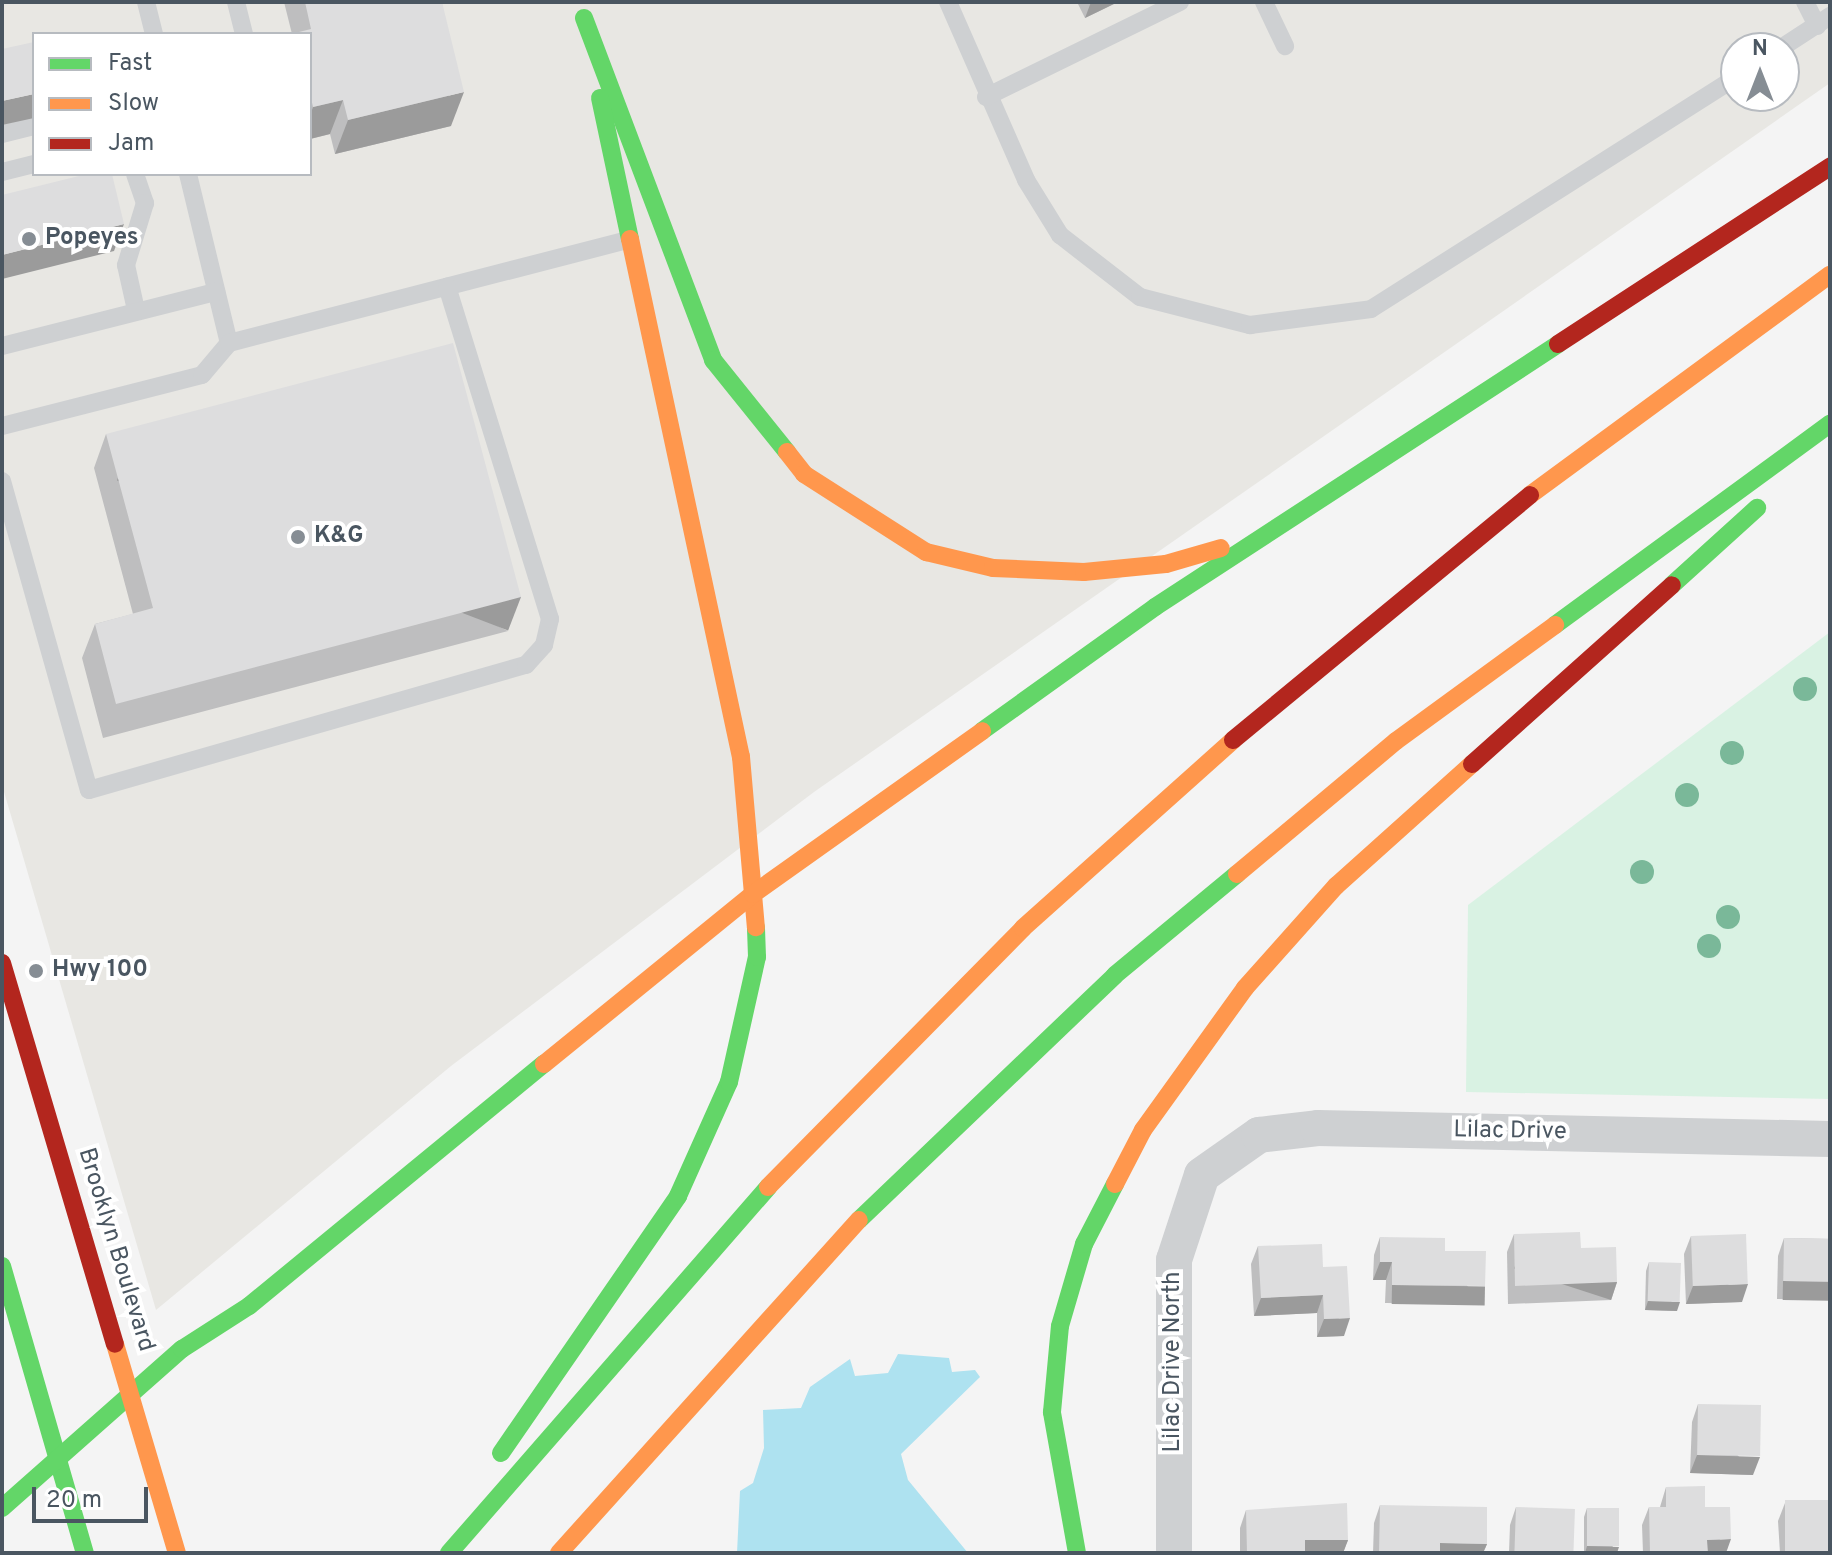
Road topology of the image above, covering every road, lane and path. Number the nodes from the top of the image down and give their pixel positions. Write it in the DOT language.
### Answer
graph roads {
  1 [pos="146,2"];
  2 [pos="236,2"];
  3 [pos="948,2"];
  4 [pos="1180,2"];
  5 [pos="1264,2"];
  6 [pos="1805,2"];
  7 [pos="582,10"];
  8 [pos="1823,21"];
  9 [pos="154,32"];
  10 [pos="244,32"];
  11 [pos="1800,36"];
  12 [pos="1285,46"];
  13 [pos="1720,87"];
  14 [pos="986,97"];
  15 [pos="32,126"];
  16 [pos="2,134"];
  17 [pos="32,164"];
  18 [pos="1830,167"];
  19 [pos="2,172"];
  20 [pos="136,176"];
  21 [pos="188,176"];
  22 [pos="630,239"];
  23 [pos="1830,275"];
  24 [pos="447,287"];
  25 [pos="216,292"];
  26 [pos="136,310"];
  27 [pos="229,343"];
  28 [pos="2,346"];
  29 [pos="1830,424"];
  30 [pos="2,426"];
  31 [pos="1830,444"];
  32 [pos="2,481"];
  33 [pos="1283,523"];
  34 [pos="753,894"];
  35 [pos="2,963"];
  36 [pos="1830,1139"];
  37 [pos="1202,1175"];
  38 [pos="2,1266"];
  39 [pos="135,1392"];
  40 [pos="55,1453"];
  41 [pos="492,1465"];
  42 [pos="474,1490"];
  43 [pos="2,1508"];
  44 [pos="85,1553"];
  45 [pos="177,1553"];
  46 [pos="430,1553"];
  47 [pos="449,1553"];
  48 [pos="559,1553"];
  49 [pos="1077,1553"];
  50 [pos="1174,1553"];
  1 -- 9 [label="lane"];
  2 -- 10 [label="lane"];
  3 -- 14 [label="lane"];
  4 -- 14 [label="lane"];
  5 -- 12 [label="lane"];
  6 -- 8 [label="lane"];
  7 -- 22 [label="main road"];
  7 -- 33 [label="main road"];
  8 -- 11 [label="lane"];
  13 -- 14 [label="lane"];
  15 -- 16 [label="lane"];
  17 -- 19 [label="lane"];
  18 -- 33 [label="main road"];
  20 -- 26 [label="lane"];
  21 -- 25 [label="lane"];
  22 -- 24 [label="lane"];
  22 -- 34 [label="main road"];
  23 -- 47 [label="main road"];
  24 -- 27 [label="lane"];
  24 -- 32 [label="lane"];
  25 -- 26 [label="lane"];
  25 -- 27 [label="lane"];
  26 -- 28 [label="lane"];
  27 -- 30 [label="lane"];
  29 -- 48 [label="main road"];
  31 -- 49 [label="main road"];
  33 -- 34 [label="main road"];
  34 -- 39 [label="main road"];
  34 -- 41 [label="main road"];
  35 -- 39 [label="main road, Brooklyn Boulevard"];
  36 -- 37 [label="street, Lilac Drive"];
  37 -- 50 [label="street, Lilac Drive North"];
  38 -- 40 [label="main road"];
  39 -- 40 [label="main road"];
  39 -- 45 [label="main road, Brooklyn Boulevard"];
  40 -- 43 [label="main road"];
  40 -- 44 [label="main road"];
  42 -- 46 [label="main road"];
}
